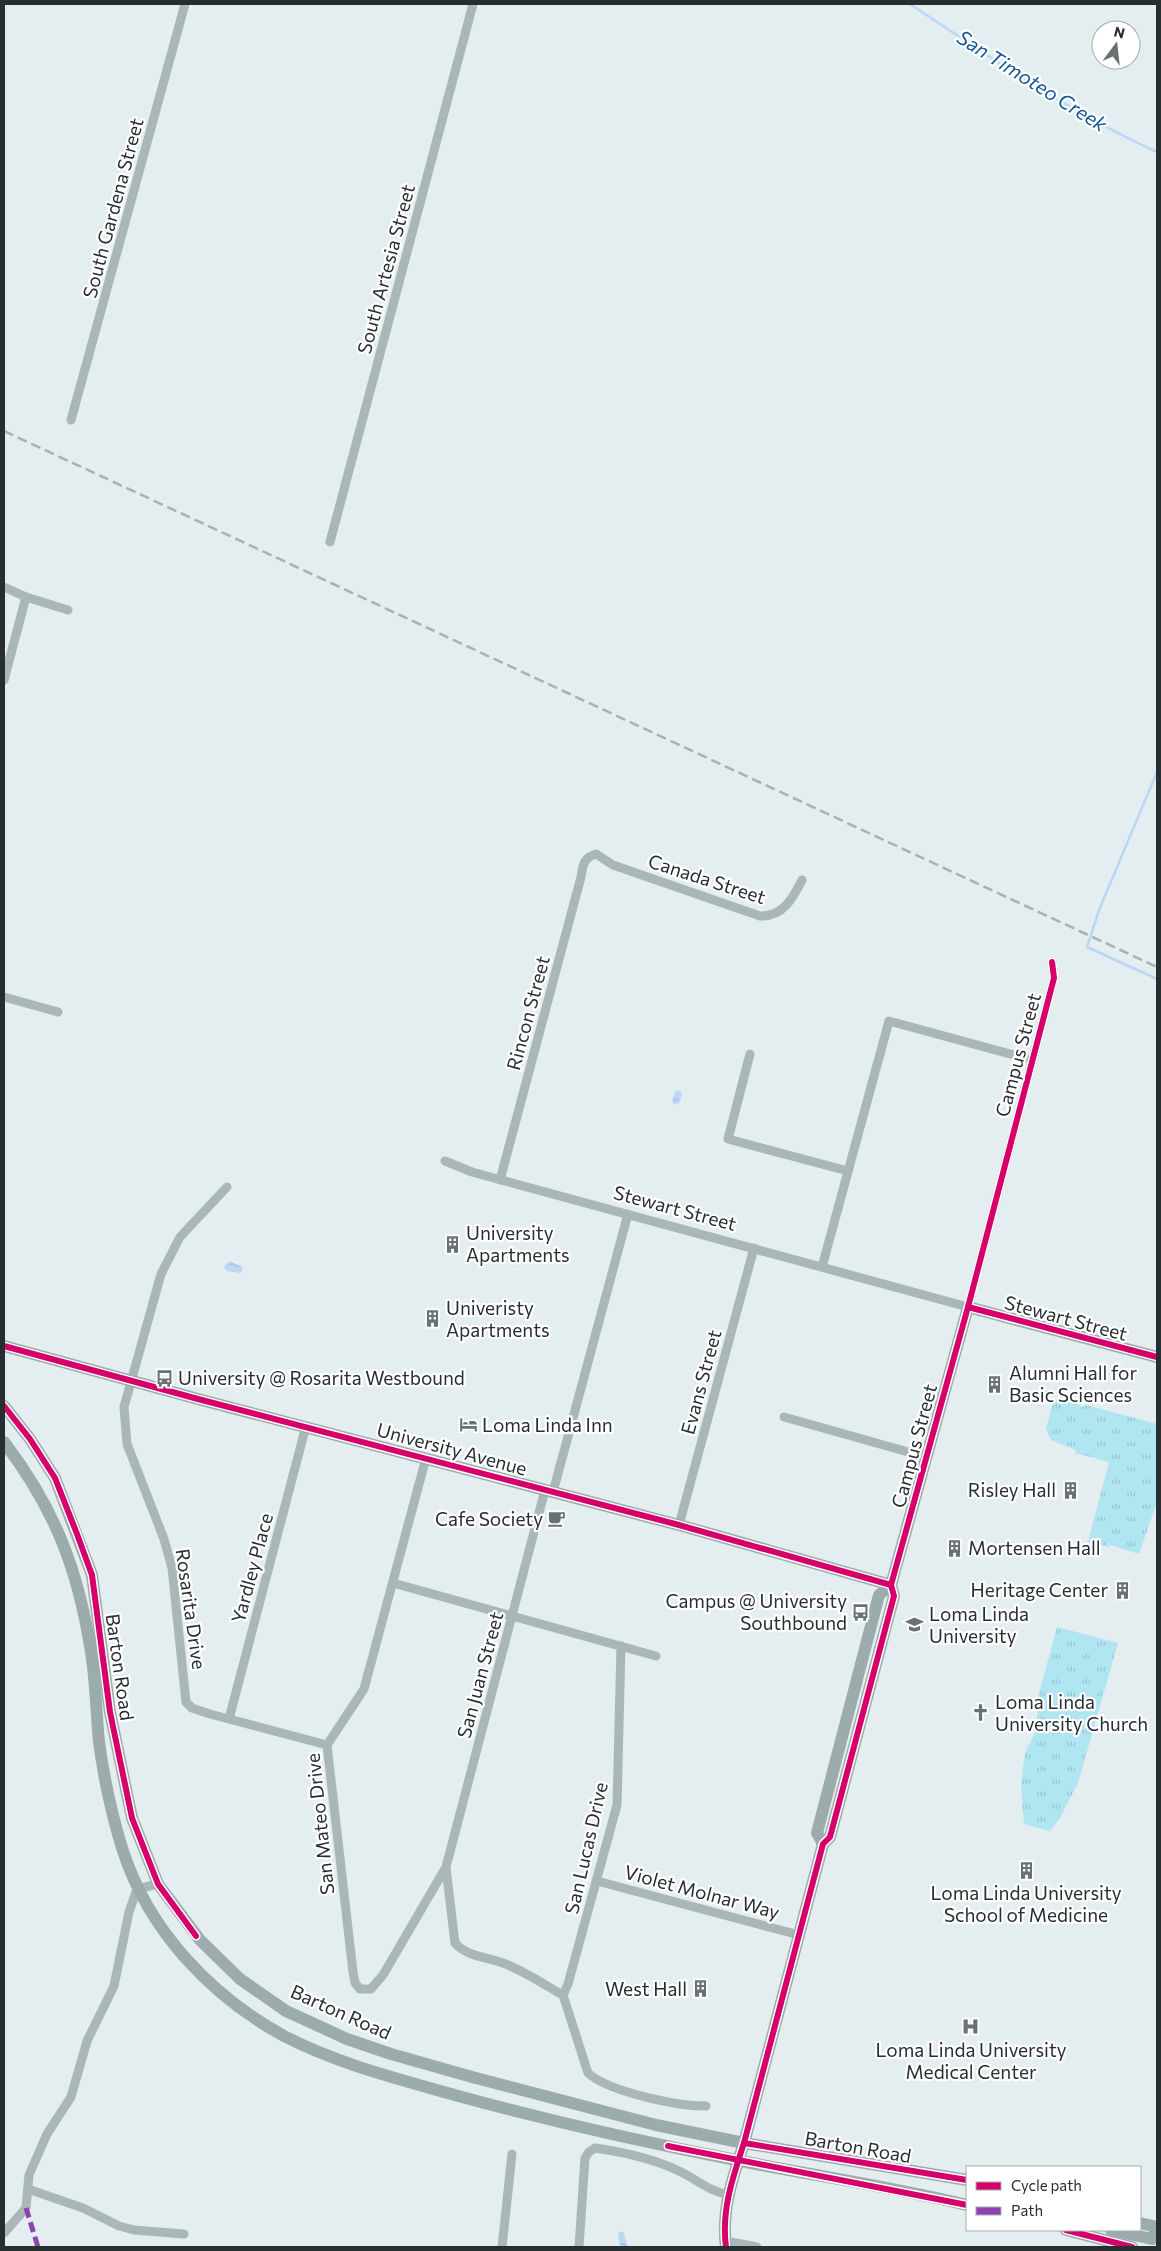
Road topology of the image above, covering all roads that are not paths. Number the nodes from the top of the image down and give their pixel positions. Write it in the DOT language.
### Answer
graph roads {
  1 [pos="185,4"];
  2 [pos="473,4"];
  3 [pos="71,420"];
  4 [pos="330,542"];
  5 [pos="4,587"];
  6 [pos="26,597"];
  7 [pos="68,610"];
  8 [pos="4,680"];
  9 [pos="588,856"];
  10 [pos="802,880"];
  11 [pos="1052,962"];
  12 [pos="4,998"];
  13 [pos="58,1012"];
  14 [pos="750,1054"];
  15 [pos="1032,1060"];
  16 [pos="445,1162"];
  17 [pos="848,1171"];
  18 [pos="500,1180"];
  19 [pos="227,1187"];
  20 [pos="628,1214"];
  21 [pos="754,1248"];
  22 [pos="822,1267"];
  23 [pos="968,1307"];
  24 [pos="4,1346"];
  25 [pos="1157,1357"];
  26 [pos="131,1380"];
  27 [pos="4,1406"];
  28 [pos="784,1417"];
  29 [pos="306,1426"];
  30 [pos="4,1442"];
  31 [pos="926,1457"];
  32 [pos="426,1458"];
  33 [pos="549,1491"];
  34 [pos="680,1525"];
  35 [pos="393,1583"];
  36 [pos="891,1585"];
  37 [pos="512,1616"];
  38 [pos="621,1646"];
  39 [pos="656,1656"];
  40 [pos="229,1719"];
  41 [pos="327,1745"];
  42 [pos="446,1867"];
  43 [pos="597,1881"];
  44 [pos="158,1884"];
  45 [pos="136,1889"];
  46 [pos="799,1935"];
  47 [pos="365,1990"];
  48 [pos="563,1995"];
  49 [pos="706,2106"];
  50 [pos="744,2143"];
  51 [pos="512,2154"];
  52 [pos="738,2161"];
  53 [pos="966,2180"];
  54 [pos="28,2189"];
  55 [pos="728,2196"];
  56 [pos="966,2205"];
  57 [pos="1141,2223"];
  58 [pos="1157,2227"];
  59 [pos="1070,2231"];
  60 [pos="1116,2231"];
  61 [pos="4,2233"];
  62 [pos="184,2234"];
  63 [pos="726,2244"];
  64 [pos="502,2247"];
  65 [pos="579,2247"];
  66 [pos="757,2247"];
  67 [pos="1132,2247"];
  1 -- 3 [label="street, South Gardena Street"];
  2 -- 4 [label="street, South Artesia Street"];
  5 -- 6 [label="street"];
  6 -- 7 [label="street"];
  6 -- 8 [label="street"];
  9 -- 10 [label="street, Canada Street"];
  9 -- 18 [label="street, Rincon Street"];
  11 -- 15 [label="street, Campus Street"];
  12 -- 13 [label="street"];
  14 -- 17 [label="street"];
  15 -- 17 [label="street"];
  15 -- 23 [label="street, Campus Street"];
  16 -- 18 [label="street, Stewart Street"];
  17 -- 22 [label="street"];
  18 -- 20 [label="street, Stewart Street"];
  19 -- 26 [label="street"];
  20 -- 21 [label="street, Stewart Street"];
  20 -- 33 [label="street, San Juan Street"];
  21 -- 22 [label="street, Stewart Street"];
  21 -- 34 [label="street, Evans Street"];
  22 -- 23 [label="street, Stewart Street"];
  23 -- 25 [label="main road, Stewart Street"];
  23 -- 31 [label="main road, Campus Street"];
  24 -- 26 [label="main road, University Avenue"];
  26 -- 29 [label="main road, University Avenue"];
  26 -- 40 [label="street, Rosarita Drive"];
  27 -- 44 [label="main road, Barton Road"];
  28 -- 31 [label="street"];
  29 -- 32 [label="main road, University Avenue"];
  29 -- 40 [label="street, Yardley Place"];
  30 -- 45 [label="main road, Barton Road"];
  31 -- 36 [label="main road, Campus Street"];
  32 -- 33 [label="main road, University Avenue"];
  32 -- 35 [label="street, San Mateo Drive"];
  33 -- 34 [label="main road, University Avenue"];
  33 -- 37 [label="street, San Juan Street"];
  34 -- 36 [label="main road, University Avenue"];
  35 -- 37 [label="street"];
  35 -- 41 [label="street, San Mateo Drive"];
  36 -- 46 [label="main road, Campus Street"];
  37 -- 38 [label="street"];
  37 -- 42 [label="street, San Juan Street"];
  38 -- 39 [label="street"];
  38 -- 43 [label="street, San Lucas Drive"];
  40 -- 41 [label="street, Rosarita Drive"];
  41 -- 47 [label="street, San Mateo Drive"];
  42 -- 47 [label="street, San Juan Street"];
  42 -- 48 [label="street, San Juan Street"];
  43 -- 46 [label="street, Violet Molnar Way"];
  43 -- 48 [label="street, San Lucas Drive"];
  44 -- 45 [label="street"];
  44 -- 50 [label="main road, Barton Road"];
  45 -- 52 [label="main road, Barton Road"];
  45 -- 54 [label="street"];
  46 -- 50 [label="main road, Campus Street"];
  48 -- 49 [label="street"];
  50 -- 52 [label="main road"];
  50 -- 53 [label="main road, Barton Road"];
  51 -- 64 [label="street"];
  52 -- 55 [label="main road"];
  52 -- 56 [label="main road, Barton Road"];
  54 -- 61 [label="street"];
  54 -- 62 [label="street"];
  55 -- 63 [label="main road"];
  55 -- 65 [label="street"];
  57 -- 58 [label="main road"];
  58 -- 60 [label="main road"];
  59 -- 67 [label="main road"];
  63 -- 66 [label="street"];
}
